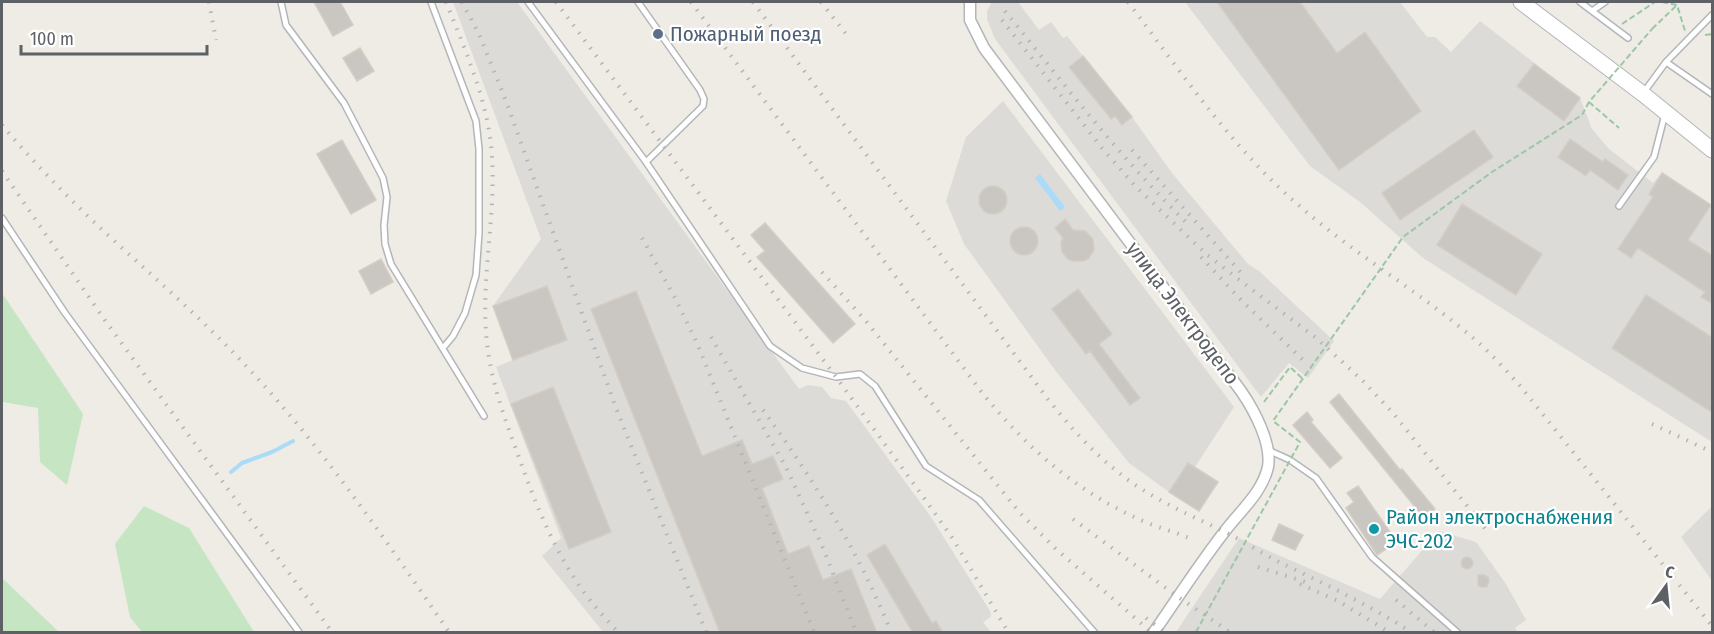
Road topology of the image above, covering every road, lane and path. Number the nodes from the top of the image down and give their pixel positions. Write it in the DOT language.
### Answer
graph roads {
  1 [pos="281,2"];
  2 [pos="431,2"];
  3 [pos="528,2"];
  4 [pos="638,2"];
  5 [pos="970,2"];
  6 [pos="1580,2"];
  7 [pos="1605,2"];
  8 [pos="1654,2"];
  9 [pos="1662,2"];
  10 [pos="1527,3"];
  11 [pos="1677,5"];
  12 [pos="1592,11"];
  13 [pos="1713,15"];
  14 [pos="1622,24"];
  15 [pos="1628,38"];
  16 [pos="1688,39"];
  17 [pos="1666,62"];
  18 [pos="1643,94"];
  19 [pos="1713,94"];
  20 [pos="1589,102"];
  21 [pos="1666,112"];
  22 [pos="1619,128"];
  23 [pos="1713,150"];
  24 [pos="646,162"];
  25 [pos="1619,206"];
  26 [pos="2,218"];
  27 [pos="443,348"];
  28 [pos="1304,380"];
  29 [pos="1264,402"];
  30 [pos="484,416"];
  31 [pos="1268,450"];
  32 [pos="299,633"];
  33 [pos="1095,633"];
  34 [pos="1154,633"];
  35 [pos="1196,633"];
  36 [pos="1457,633"];
  1 -- 27 [label="lane"];
  2 -- 27 [label="lane"];
  3 -- 24 [label="lane"];
  4 -- 24 [label="lane"];
  5 -- 31 [label="street, улица Электродепо"];
  6 -- 12 [label="lane"];
  7 -- 12 [label="lane"];
  8 -- 14 [label="path"];
  9 -- 11 [label="path"];
  10 -- 18 [label="street"];
  11 -- 16 [label="path"];
  11 -- 20 [label="path, bridge"];
  12 -- 15 [label="lane"];
  13 -- 16 [label="lane"];
  16 -- 17 [label="lane"];
  17 -- 18 [label="lane"];
  17 -- 19 [label="lane"];
  18 -- 21 [label="street"];
  20 -- 22 [label="path"];
  20 -- 28 [label="path, bridge"];
  21 -- 23 [label="street"];
  21 -- 25 [label="lane"];
  24 -- 33 [label="lane"];
  26 -- 32 [label="lane"];
  27 -- 30 [label="lane"];
  28 -- 29 [label="path"];
  28 -- 35 [label="path, bridge"];
  31 -- 34 [label="street, улица Электродепо"];
  31 -- 36 [label="lane"];
}
